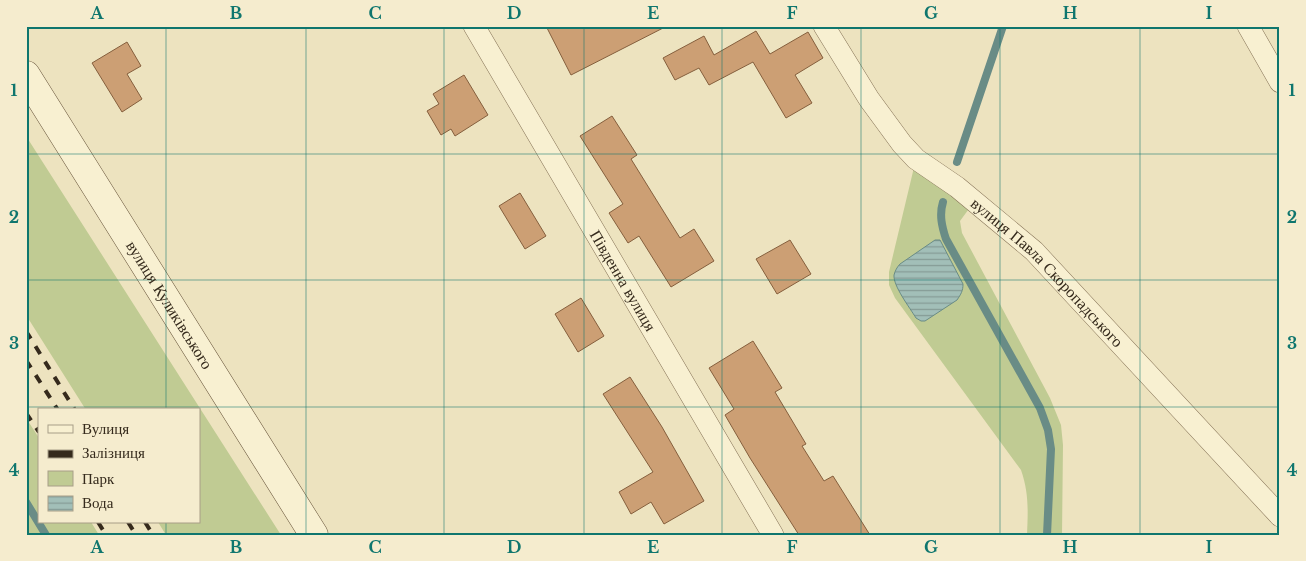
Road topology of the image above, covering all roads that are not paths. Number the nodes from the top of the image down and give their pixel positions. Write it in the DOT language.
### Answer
graph roads {
  1 [pos="474,26"];
  2 [pos="824,26"];
  3 [pos="1248,26"];
  4 [pos="26,75"];
  5 [pos="1280,82"];
  6 [pos="1280,516"];
  7 [pos="314,535"];
  8 [pos="773,535"];
  1 -- 8 [label="street, Південна вулиця"];
  2 -- 6 [label="street, вулиця Павла Скоропадського"];
  3 -- 5 [label="street"];
  4 -- 7 [label="street, вулиця Куликівського"];
}
